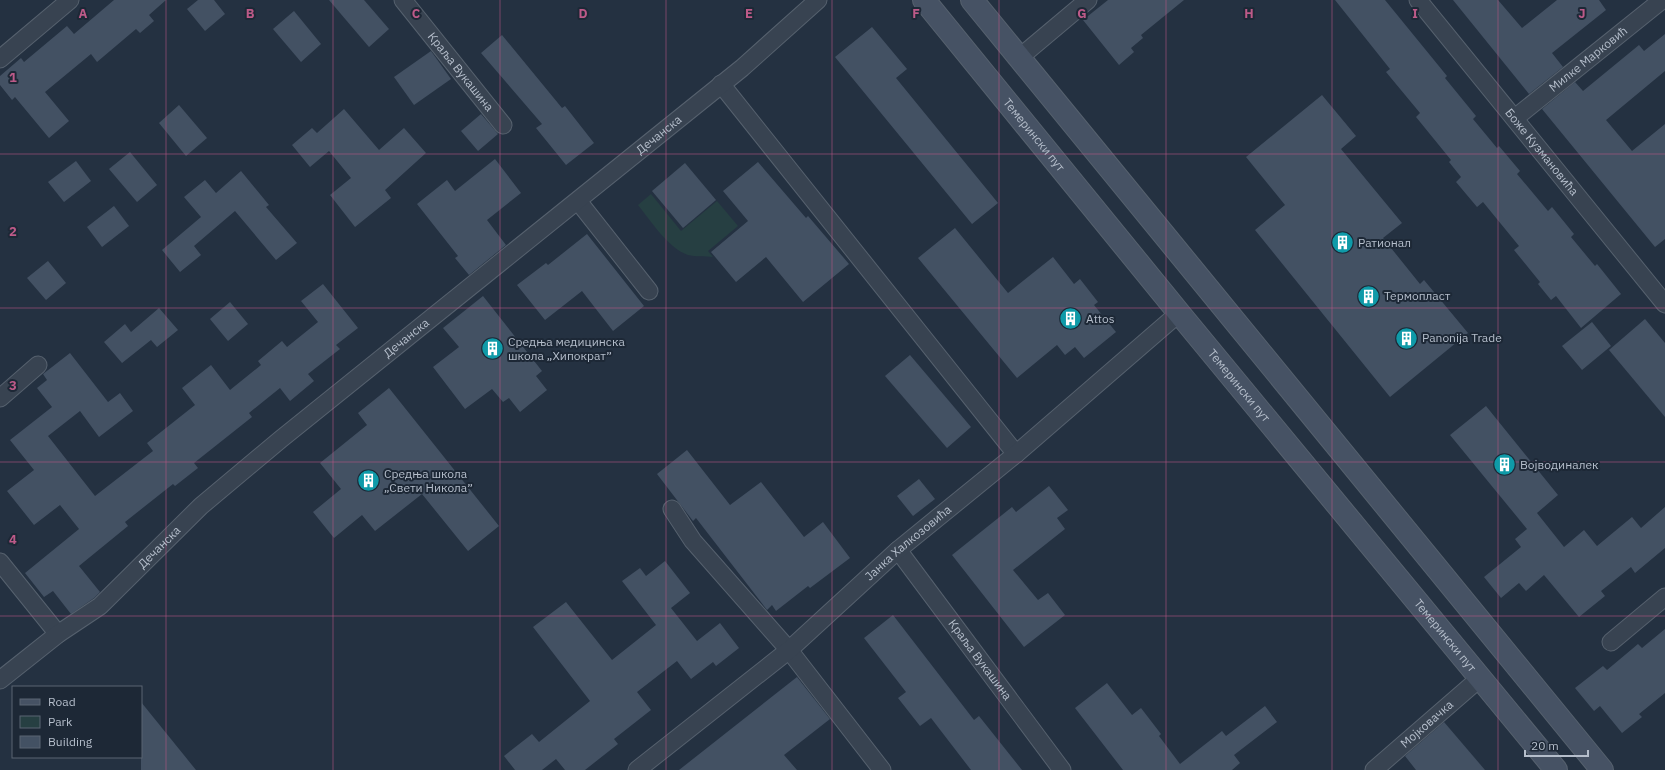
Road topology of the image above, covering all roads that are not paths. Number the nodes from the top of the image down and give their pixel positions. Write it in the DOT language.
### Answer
graph roads {
  1 [pos="70,0"];
  2 [pos="403,0"];
  3 [pos="818,0"];
  4 [pos="924,0"];
  5 [pos="972,0"];
  6 [pos="1088,0"];
  7 [pos="1418,0"];
  8 [pos="1662,0"];
  9 [pos="1019,58"];
  10 [pos="0,59"];
  11 [pos="721,84"];
  12 [pos="1515,118"];
  13 [pos="503,125"];
  14 [pos="578,201"];
  15 [pos="649,291"];
  16 [pos="1665,304"];
  17 [pos="1179,313"];
  18 [pos="38,366"];
  19 [pos="0,398"];
  20 [pos="1016,454"];
  21 [pos="672,509"];
  22 [pos="898,550"];
  23 [pos="0,562"];
  24 [pos="1665,597"];
  25 [pos="58,634"];
  26 [pos="1611,642"];
  27 [pos="789,650"];
  28 [pos="1480,678"];
  29 [pos="0,680"];
  30 [pos="637,770"];
  31 [pos="882,770"];
  32 [pos="1062,770"];
  33 [pos="1374,770"];
  34 [pos="1556,770"];
  35 [pos="1602,770"];
  1 -- 10 [label="street"];
  2 -- 13 [label="street, Краља Вукашина"];
  3 -- 11 [label="street, Дечанска"];
  4 -- 17 [label="main road, Темерински пут"];
  5 -- 9 [label="main road"];
  6 -- 9 [label="street"];
  7 -- 12 [label="street, Боже Кузмановића"];
  8 -- 12 [label="street, Милке Марковић"];
  9 -- 35 [label="main road"];
  11 -- 14 [label="street, Дечанска"];
  11 -- 20 [label="street"];
  12 -- 16 [label="street, Боже Кузмановића"];
  14 -- 15 [label="street"];
  14 -- 25 [label="street, Дечанска"];
  17 -- 20 [label="street, Јанка Халкозовића"];
  17 -- 28 [label="main road, Темерински пут"];
  18 -- 19 [label="street"];
  20 -- 22 [label="street, Јанка Халкозовића"];
  21 -- 27 [label="street"];
  22 -- 27 [label="street, Јанка Халкозовића"];
  22 -- 32 [label="street, Краља Вукашина"];
  23 -- 25 [label="street"];
  24 -- 26 [label="street"];
  25 -- 29 [label="street, Дечанска"];
  27 -- 30 [label="street, Јанка Халкозовића"];
  27 -- 31 [label="street"];
  28 -- 33 [label="street, Мојковачка"];
  28 -- 34 [label="main road, Темерински пут"];
}
